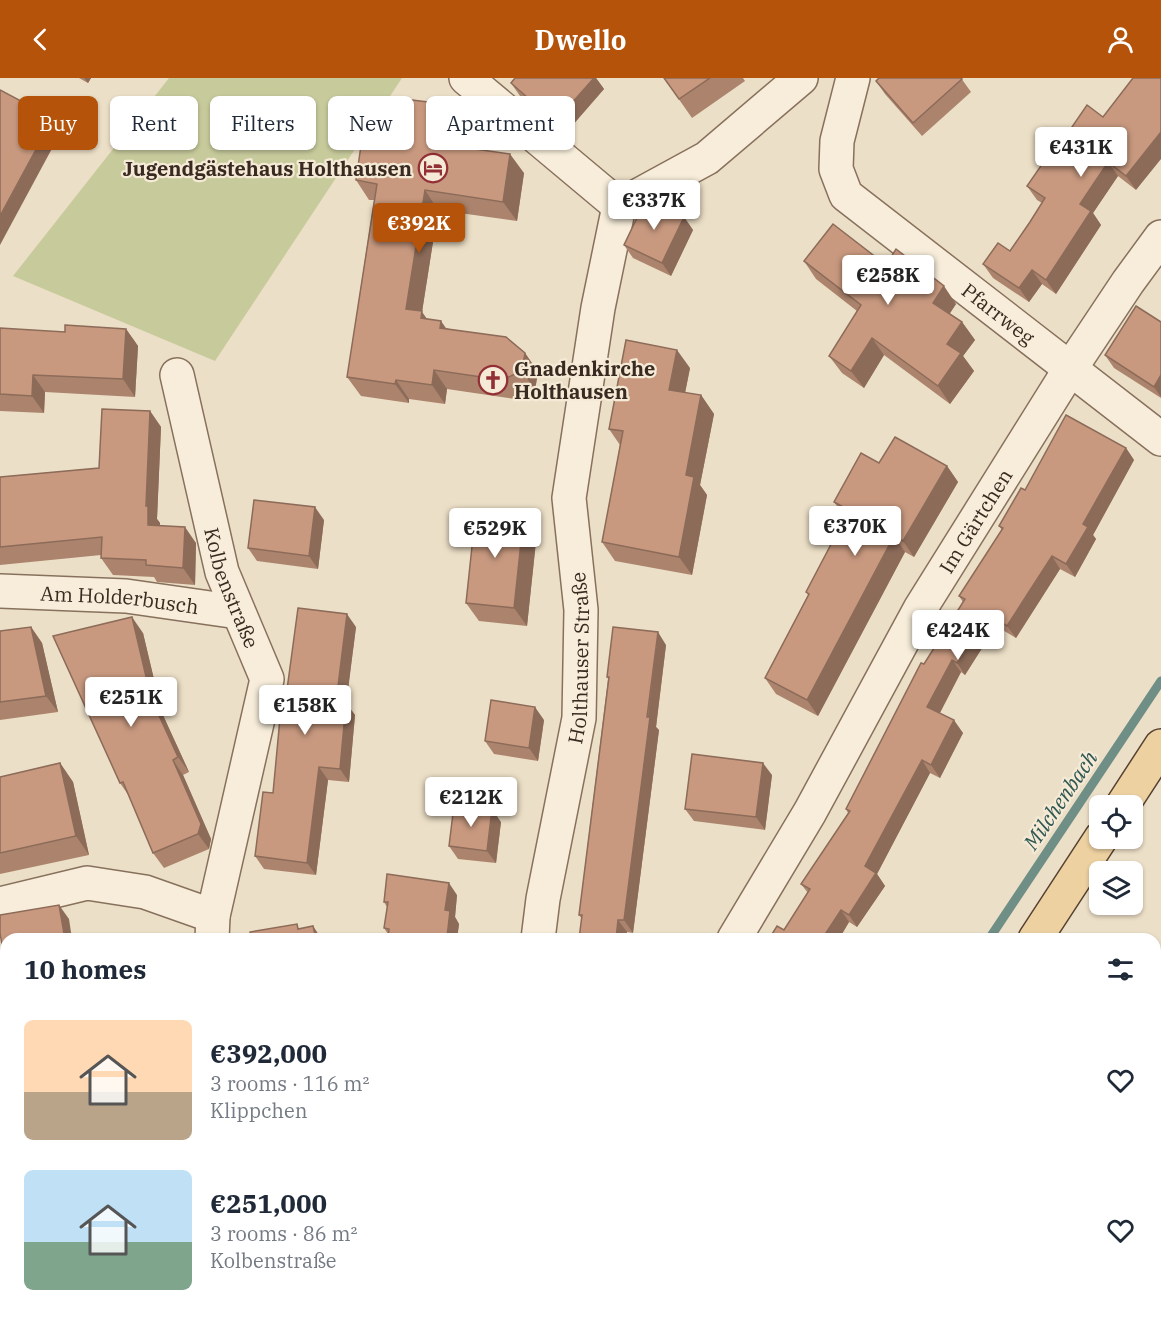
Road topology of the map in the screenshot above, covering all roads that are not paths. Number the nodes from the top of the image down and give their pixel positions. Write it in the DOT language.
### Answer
graph roads {
  1 [pos="466,78"];
  2 [pos="801,78"];
  3 [pos="853,78"];
  4 [pos="618,206"];
  5 [pos="1161,237"];
  6 [pos="1070,369"];
  7 [pos="177,375"];
  8 [pos="1161,440"];
  9 [pos="0,591"];
  10 [pos="238,612"];
  11 [pos="1161,746"];
  12 [pos="1129,795"];
  13 [pos="1094,849"];
  14 [pos="0,904"];
  15 [pos="212,928"];
  16 [pos="539,933"];
  17 [pos="738,933"];
  18 [pos="1039,933"];
  1 -- 4 [label="street"];
  2 -- 4 [label="street"];
  3 -- 6 [label="street, Pfarrweg"];
  4 -- 16 [label="street, Holthauser Straße"];
  5 -- 6 [label="street, Im Gärtchen"];
  6 -- 8 [label="street, Pfarrweg"];
  6 -- 17 [label="street, Im Gärtchen"];
  7 -- 10 [label="street, Kolbenstraße"];
  9 -- 10 [label="street, Am Holderbusch"];
  10 -- 15 [label="street, Kolbenstraße"];
  11 -- 12 [label="main road"];
  13 -- 18 [label="main road"];
  14 -- 15 [label="street"];
}
